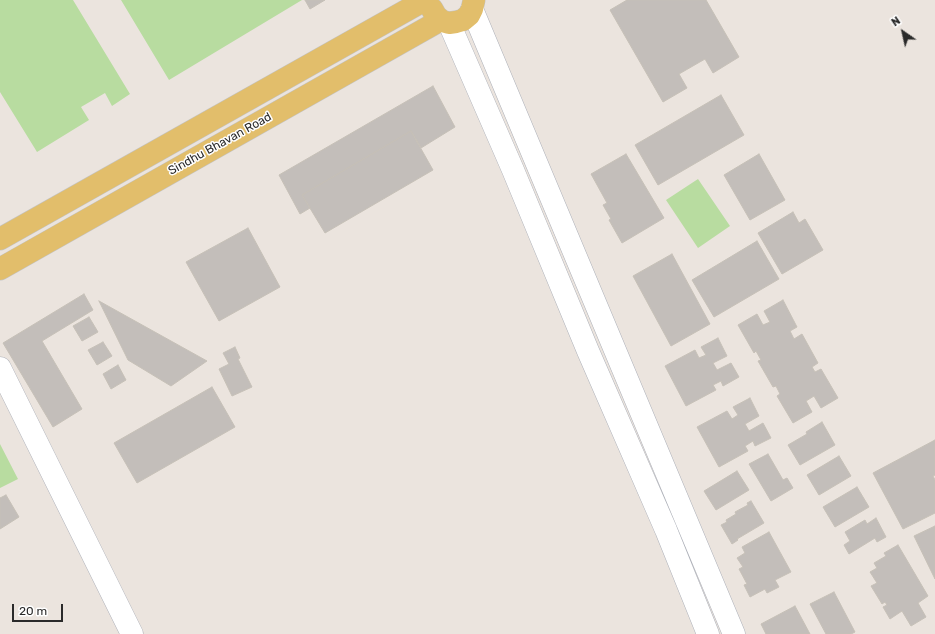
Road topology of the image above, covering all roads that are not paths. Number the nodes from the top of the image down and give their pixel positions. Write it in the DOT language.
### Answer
graph roads {
  1 [pos="425,0"];
  2 [pos="431,0"];
  3 [pos="473,5"];
  4 [pos="445,21"];
  5 [pos="0,239"];
  6 [pos="0,269"];
  7 [pos="0,368"];
  8 [pos="132,634"];
  9 [pos="708,634"];
  10 [pos="734,634"];
  1 -- 5 [label="main road, Sindhu Bhavan Road"];
  2 -- 4 [label="main road"];
  3 -- 4 [label="main road, Sindhu Bhavan Road"];
  3 -- 10 [label="street"];
  4 -- 6 [label="main road, Sindhu Bhavan Road"];
  4 -- 9 [label="street"];
  7 -- 8 [label="street"];
}
